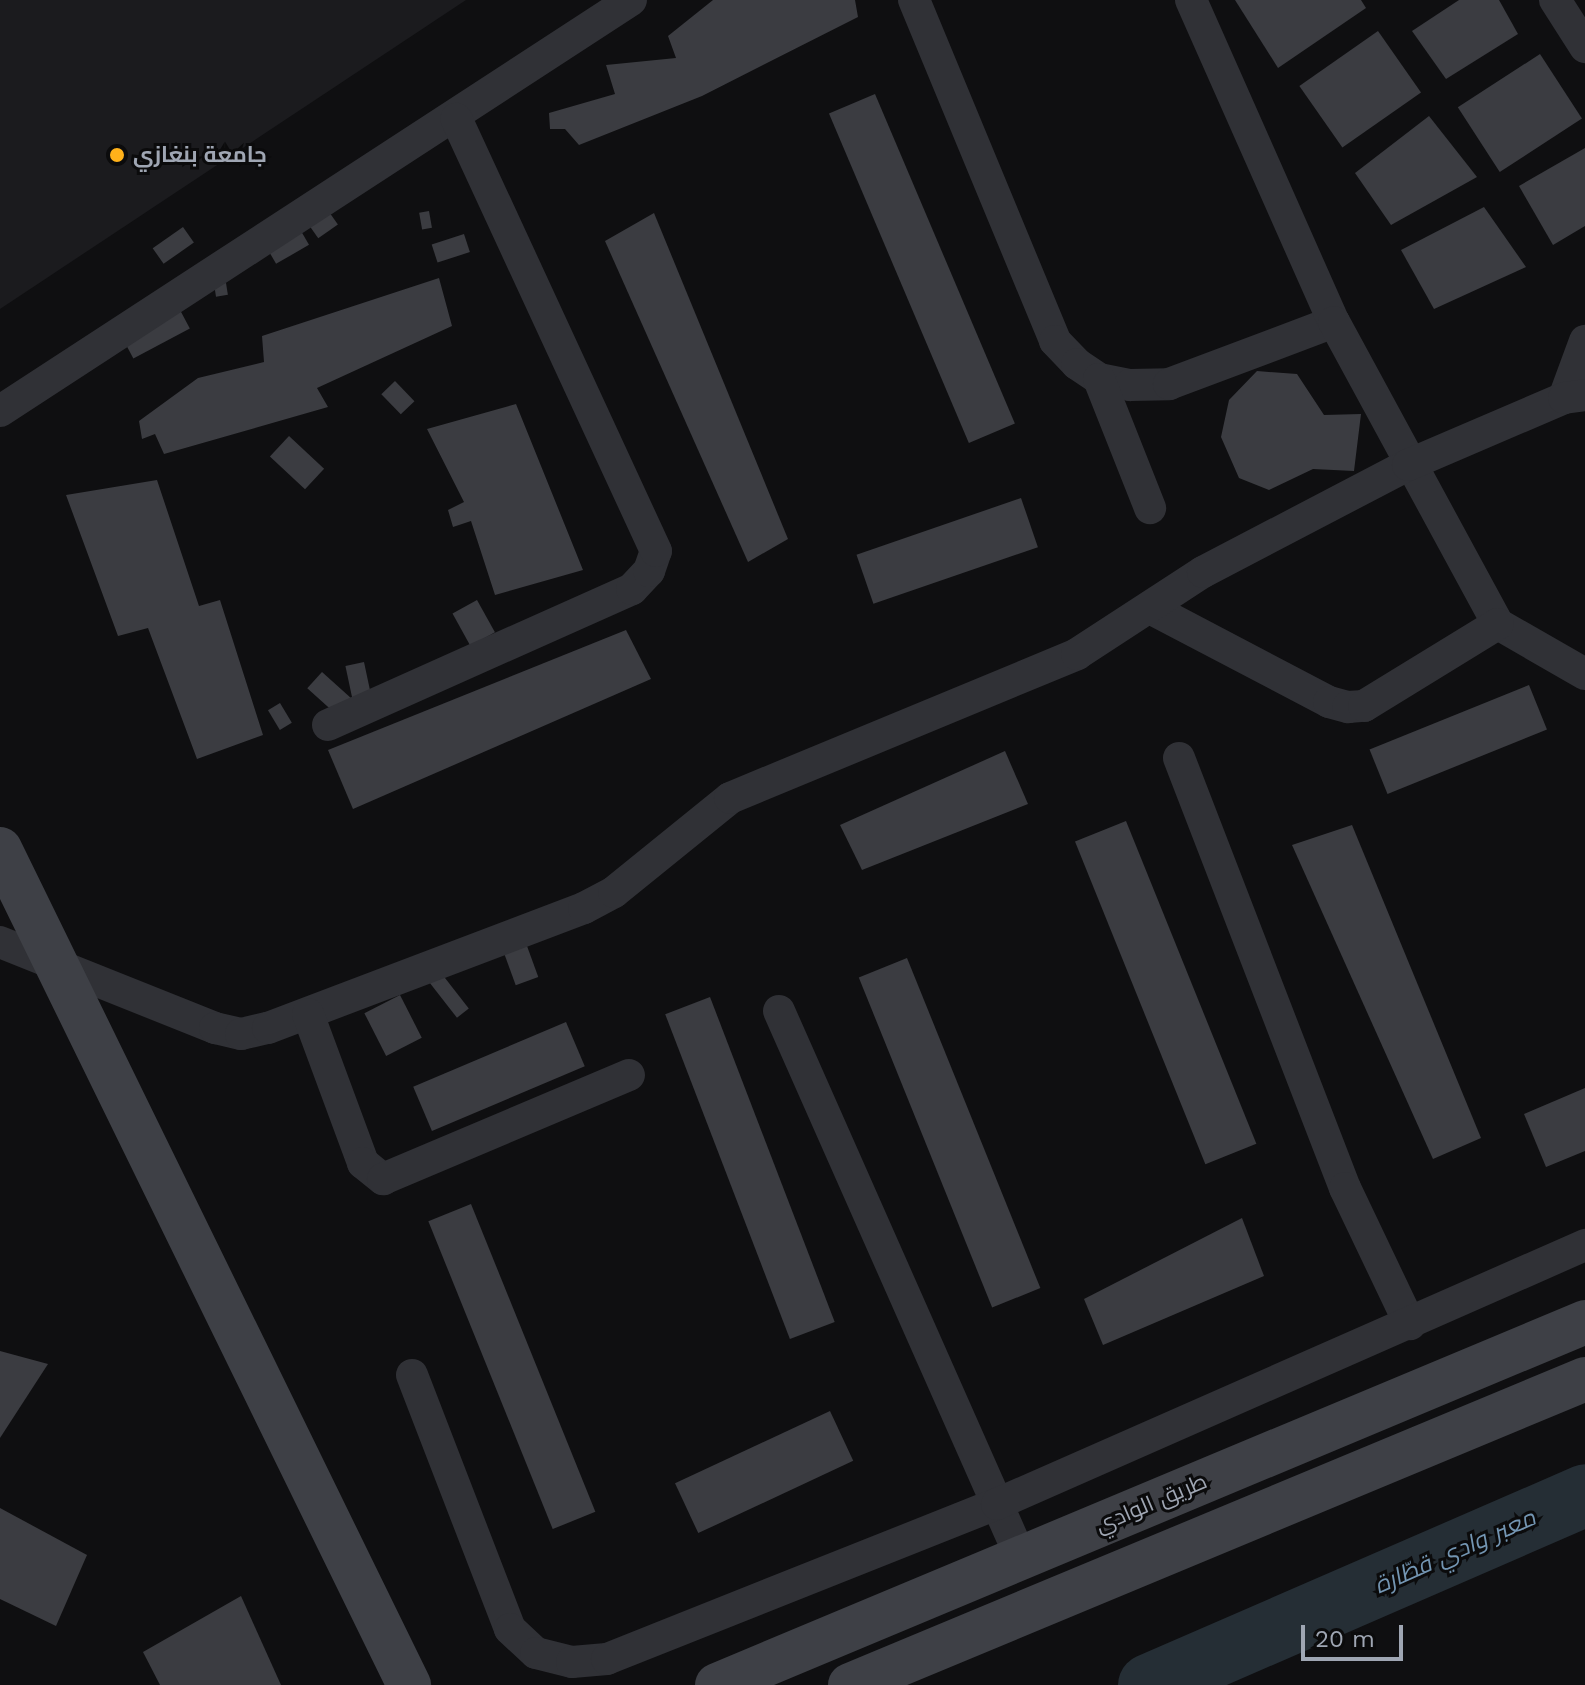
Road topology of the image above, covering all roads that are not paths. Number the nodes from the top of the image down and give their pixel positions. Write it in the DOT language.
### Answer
graph roads {
  1 [pos="631,0"];
  2 [pos="914,0"];
  3 [pos="1191,0"];
  4 [pos="1555,0"];
  5 [pos="1585,47"];
  6 [pos="456,119"];
  7 [pos="1334,322"];
  8 [pos="1585,341"];
  9 [pos="1099,379"];
  10 [pos="1574,397"];
  11 [pos="0,411"];
  12 [pos="1408,465"];
  13 [pos="1150,508"];
  14 [pos="1150,608"];
  15 [pos="1498,624"];
  16 [pos="1585,674"];
  17 [pos="328,725"];
  18 [pos="1179,758"];
  19 [pos="0,849"];
  20 [pos="0,942"];
  21 [pos="56,963"];
  22 [pos="779,1011"];
  23 [pos="308,1014"];
  24 [pos="629,1075"];
  25 [pos="1585,1245"];
  26 [pos="1585,1322"];
  27 [pos="1410,1324"];
  28 [pos="412,1375"];
  29 [pos="1585,1379"];
  30 [pos="1435,1384"];
  31 [pos="1455,1433"];
  32 [pos="997,1504"];
  33 [pos="1021,1558"];
  34 [pos="407,1679"];
  35 [pos="717,1685"];
  36 [pos="850,1685"];
  1 -- 6 [label="street"];
  2 -- 9 [label="street"];
  3 -- 7 [label="street"];
  4 -- 5 [label="street"];
  6 -- 11 [label="street"];
  6 -- 17 [label="street"];
  7 -- 9 [label="street"];
  7 -- 12 [label="street"];
  8 -- 10 [label="street"];
  9 -- 13 [label="street"];
  10 -- 12 [label="street"];
  12 -- 14 [label="street"];
  12 -- 15 [label="street"];
  14 -- 15 [label="street"];
  14 -- 23 [label="street"];
  15 -- 16 [label="street"];
  18 -- 27 [label="street"];
  19 -- 21 [label="main road"];
  20 -- 21 [label="street"];
  21 -- 23 [label="street"];
  21 -- 34 [label="main road"];
  22 -- 32 [label="street"];
  23 -- 24 [label="street"];
  25 -- 27 [label="street"];
  26 -- 30 [label="main road, طريق الوادي"];
  27 -- 32 [label="street"];
  28 -- 32 [label="street"];
  29 -- 31 [label="main road"];
  30 -- 31 [label="main road"];
  30 -- 33 [label="main road, طريق الوادي"];
  31 -- 36 [label="main road"];
  32 -- 33 [label="street"];
  33 -- 35 [label="main road, طريق الوادي"];
}
